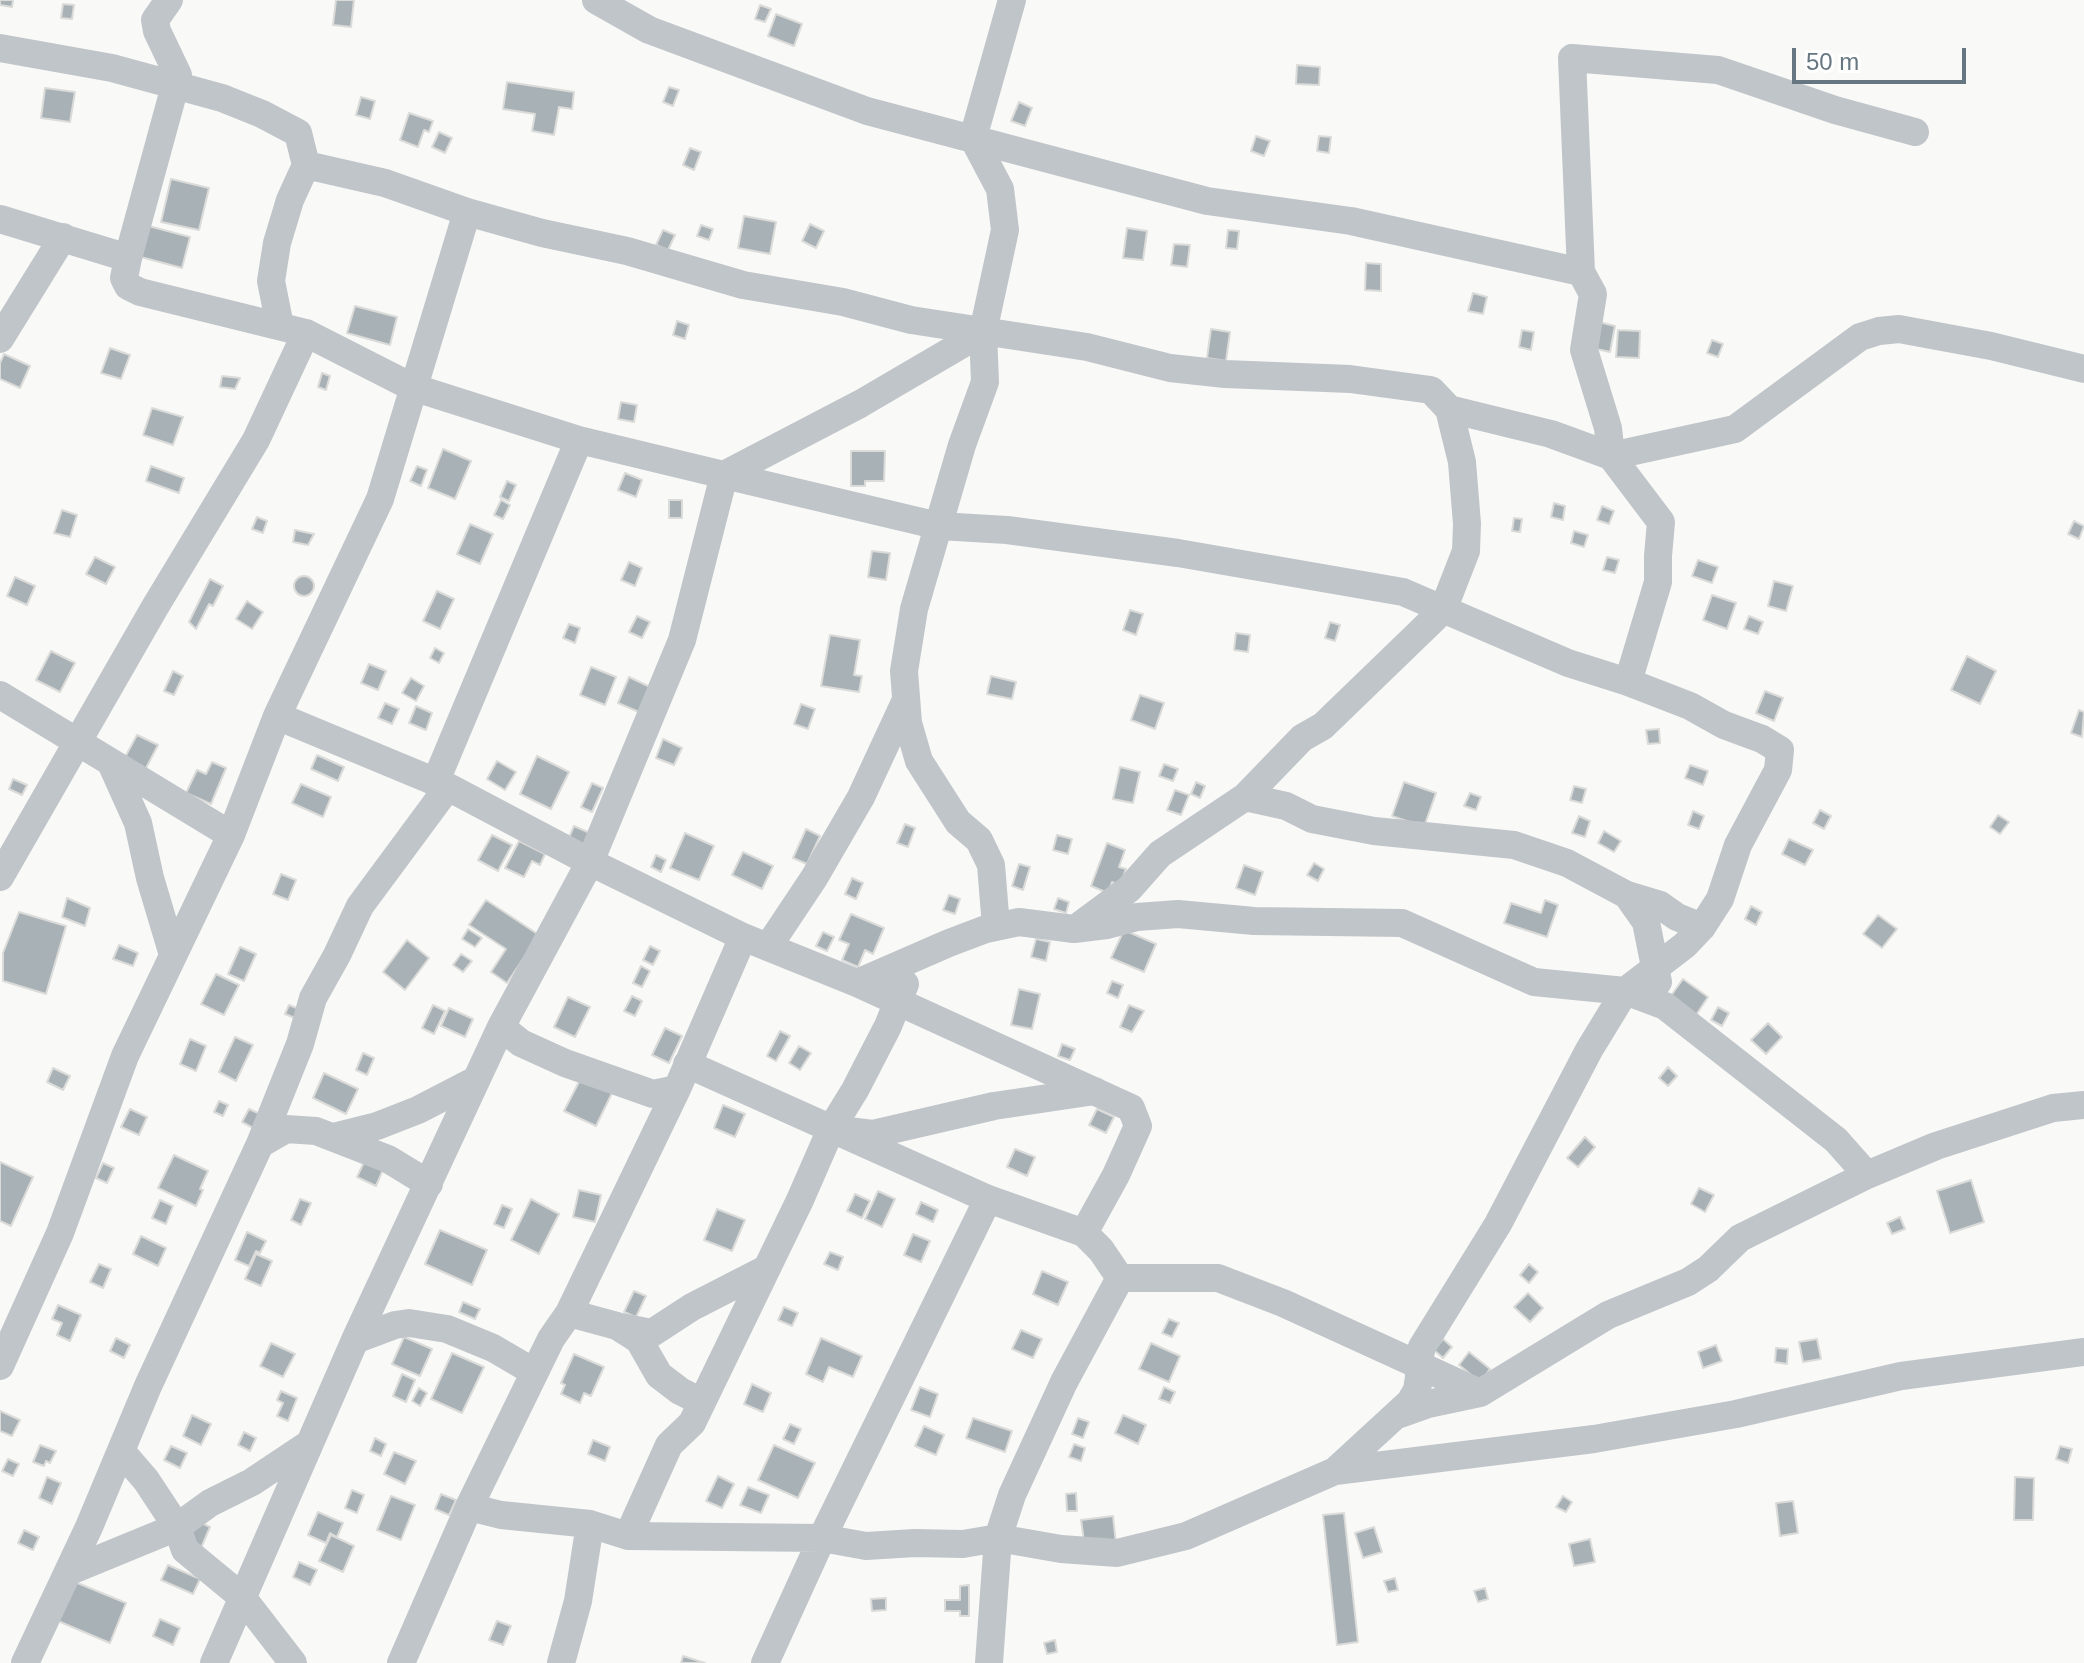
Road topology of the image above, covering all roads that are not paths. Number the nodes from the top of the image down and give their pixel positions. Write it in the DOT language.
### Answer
graph roads {
  1 [pos="169,0"];
  2 [pos="596,0"];
  3 [pos="1012,0"];
  4 [pos="0,48"];
  5 [pos="177,86"];
  6 [pos="1915,132"];
  7 [pos="973,138"];
  8 [pos="306,165"];
  9 [pos="467,212"];
  10 [pos="0,219"];
  11 [pos="63,237"];
  12 [pos="128,258"];
  13 [pos="1581,272"];
  14 [pos="293,329"];
  15 [pos="983,332"];
  16 [pos="0,339"];
  17 [pos="2084,369"];
  18 [pos="412,387"];
  19 [pos="1449,409"];
  20 [pos="579,440"];
  21 [pos="1611,456"];
  22 [pos="724,475"];
  23 [pos="939,526"];
  24 [pos="1443,610"];
  25 [pos="1628,682"];
  26 [pos="0,695"];
  27 [pos="906,699"];
  28 [pos="277,716"];
  29 [pos="77,744"];
  30 [pos="111,763"];
  31 [pos="442,785"];
  32 [pos="1245,797"];
  33 [pos="231,835"];
  34 [pos="590,862"];
  35 [pos="0,877"];
  36 [pos="1627,895"];
  37 [pos="996,927"];
  38 [pos="1702,927"];
  39 [pos="1074,929"];
  40 [pos="756,942"];
  41 [pos="173,955"];
  42 [pos="913,959"];
  43 [pos="1654,969"];
  44 [pos="857,983"];
  45 [pos="1625,991"];
  46 [pos="898,1002"];
  47 [pos="1665,1006"];
  48 [pos="501,1027"];
  49 [pos="682,1076"];
  50 [pos="476,1080"];
  51 [pos="1095,1091"];
  52 [pos="2084,1105"];
  53 [pos="831,1129"];
  54 [pos="333,1137"];
  55 [pos="260,1144"];
  56 [pos="1867,1175"];
  57 [pos="429,1184"];
  58 [pos="988,1199"];
  59 [pos="1084,1233"];
  60 [pos="766,1269"];
  61 [pos="1120,1278"];
  62 [pos="569,1313"];
  63 [pos="617,1326"];
  64 [pos="355,1340"];
  65 [pos="2084,1352"];
  66 [pos="1418,1364"];
  67 [pos="0,1366"];
  68 [pos="534,1372"];
  69 [pos="1480,1393"];
  70 [pos="702,1402"];
  71 [pos="1397,1415"];
  72 [pos="309,1444"];
  73 [pos="121,1451"];
  74 [pos="1335,1471"];
  75 [pos="469,1507"];
  76 [pos="590,1524"];
  77 [pos="177,1527"];
  78 [pos="628,1536"];
  79 [pos="822,1538"];
  80 [pos="998,1538"];
  81 [pos="70,1571"];
  82 [pos="242,1597"];
  83 [pos="25,1663"];
  84 [pos="214,1663"];
  85 [pos="293,1663"];
  86 [pos="401,1663"];
  87 [pos="561,1663"];
  88 [pos="765,1663"];
  89 [pos="989,1663"];
  1 -- 5 [label="street"];
  2 -- 7 [label="street"];
  3 -- 7 [label="street"];
  4 -- 5 [label="street"];
  5 -- 8 [label="street"];
  5 -- 12 [label="street"];
  6 -- 13 [label="street"];
  7 -- 13 [label="street"];
  7 -- 15 [label="street"];
  8 -- 9 [label="street"];
  8 -- 14 [label="street"];
  9 -- 15 [label="street"];
  9 -- 18 [label="street"];
  10 -- 11 [label="street"];
  11 -- 12 [label="street"];
  11 -- 16 [label="street"];
  12 -- 14 [label="street"];
  13 -- 21 [label="street"];
  14 -- 18 [label="street"];
  14 -- 29 [label="street"];
  15 -- 19 [label="street"];
  15 -- 22 [label="street"];
  15 -- 23 [label="street"];
  17 -- 21 [label="street"];
  18 -- 20 [label="street"];
  18 -- 28 [label="street"];
  19 -- 21 [label="street"];
  19 -- 24 [label="street"];
  20 -- 22 [label="street"];
  20 -- 31 [label="street"];
  21 -- 25 [label="street"];
  22 -- 23 [label="street"];
  22 -- 34 [label="street"];
  23 -- 24 [label="street"];
  23 -- 27 [label="street"];
  24 -- 25 [label="street"];
  24 -- 32 [label="street"];
  25 -- 38 [label="street"];
  26 -- 29 [label="street"];
  27 -- 37 [label="street"];
  27 -- 40 [label="street"];
  28 -- 31 [label="street"];
  28 -- 33 [label="street"];
  29 -- 30 [label="street"];
  29 -- 35 [label="street"];
  30 -- 33 [label="street"];
  30 -- 41 [label="street"];
  31 -- 34 [label="street"];
  31 -- 55 [label="street"];
  32 -- 36 [label="street"];
  32 -- 39 [label="street"];
  33 -- 41 [label="street"];
  34 -- 40 [label="street"];
  34 -- 48 [label="street"];
  36 -- 38 [label="street"];
  36 -- 43 [label="street"];
  37 -- 39 [label="street"];
  37 -- 42 [label="street"];
  38 -- 43 [label="street"];
  39 -- 45 [label="street"];
  40 -- 44 [label="street"];
  40 -- 49 [label="street"];
  41 -- 67 [label="street"];
  42 -- 44 [label="street"];
  42 -- 46 [label="street"];
  43 -- 45 [label="street"];
  43 -- 47 [label="street"];
  44 -- 46 [label="street"];
  45 -- 47 [label="street"];
  45 -- 66 [label="street"];
  46 -- 51 [label="street"];
  46 -- 53 [label="street"];
  47 -- 56 [label="street"];
  48 -- 49 [label="street"];
  48 -- 50 [label="street"];
  49 -- 53 [label="street"];
  49 -- 62 [label="street"];
  50 -- 54 [label="street"];
  50 -- 57 [label="street"];
  51 -- 53 [label="street"];
  51 -- 59 [label="street"];
  52 -- 56 [label="street"];
  53 -- 58 [label="street"];
  53 -- 60 [label="street"];
  54 -- 55 [label="street"];
  54 -- 57 [label="street"];
  55 -- 73 [label="street"];
  56 -- 69 [label="street"];
  57 -- 64 [label="street"];
  58 -- 59 [label="street"];
  58 -- 79 [label="street"];
  59 -- 61 [label="street"];
  60 -- 63 [label="street"];
  60 -- 70 [label="street"];
  61 -- 66 [label="street"];
  61 -- 80 [label="street"];
  62 -- 63 [label="street"];
  62 -- 68 [label="street"];
  63 -- 70 [label="street"];
  64 -- 68 [label="street"];
  64 -- 72 [label="street"];
  65 -- 74 [label="street"];
  66 -- 69 [label="street"];
  66 -- 71 [label="street"];
  68 -- 75 [label="street"];
  69 -- 71 [label="street"];
  70 -- 78 [label="street"];
  71 -- 74 [label="street"];
  72 -- 77 [label="street"];
  72 -- 82 [label="street"];
  73 -- 77 [label="street"];
  73 -- 81 [label="street"];
  74 -- 80 [label="street"];
  75 -- 76 [label="street"];
  75 -- 86 [label="street"];
  76 -- 78 [label="street"];
  76 -- 87 [label="street"];
  77 -- 81 [label="street"];
  77 -- 82 [label="street"];
  78 -- 79 [label="street"];
  79 -- 80 [label="street"];
  79 -- 88 [label="street"];
  80 -- 89 [label="street"];
  81 -- 83 [label="street"];
  82 -- 84 [label="street"];
  82 -- 85 [label="street"];
}
